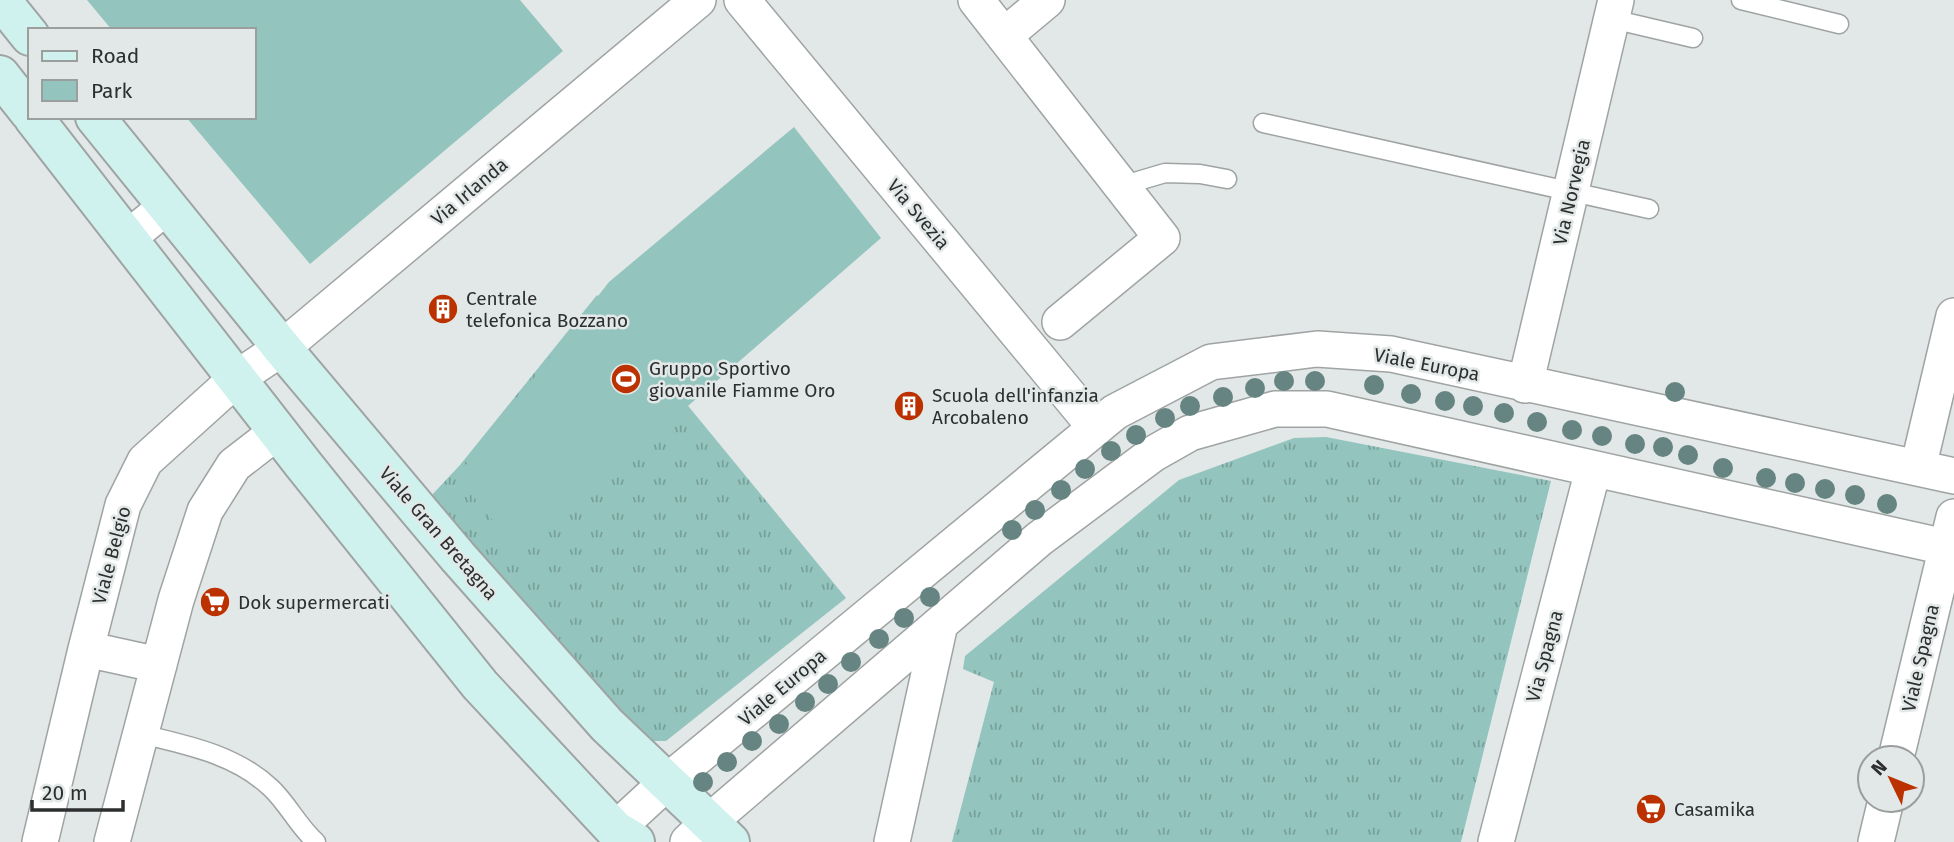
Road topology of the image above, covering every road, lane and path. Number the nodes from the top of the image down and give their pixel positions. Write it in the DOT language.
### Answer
graph roads {
  1 [pos="1,0"];
  2 [pos="698,0"];
  3 [pos="742,0"];
  4 [pos="976,0"];
  5 [pos="1047,0"];
  6 [pos="1741,0"];
  7 [pos="1614,9"];
  8 [pos="1839,24"];
  9 [pos="28,34"];
  10 [pos="1004,36"];
  11 [pos="1693,38"];
  12 [pos="0,75"];
  13 [pos="28,110"];
  14 [pos="35,119"];
  15 [pos="97,119"];
  16 [pos="1264,123"];
  17 [pos="1227,179"];
  18 [pos="1121,186"];
  19 [pos="1571,191"];
  20 [pos="167,206"];
  21 [pos="1649,209"];
  22 [pos="128,238"];
  23 [pos="1954,316"];
  24 [pos="1060,322"];
  25 [pos="282,348"];
  26 [pos="237,379"];
  27 [pos="1525,384"];
  28 [pos="1096,428"];
  29 [pos="278,431"];
  30 [pos="1918,468"];
  31 [pos="1593,470"];
  32 [pos="1954,476"];
  33 [pos="1951,538"];
  34 [pos="952,547"];
  35 [pos="985,585"];
  36 [pos="940,624"];
  37 [pos="86,649"];
  38 [pos="159,665"];
  39 [pos="141,734"];
  40 [pos="1900,744"];
  41 [pos="667,782"];
  42 [pos="1883,814"];
  43 [pos="709,835"];
  44 [pos="625,836"];
  45 [pos="40,842"];
  46 [pos="112,842"];
  47 [pos="316,842"];
  48 [pos="892,842"];
  49 [pos="1496,842"];
  50 [pos="1876,842"];
  1 -- 9 [label="street"];
  2 -- 25 [label="street, Via Irlanda"];
  3 -- 28 [label="street, Via Svezia"];
  4 -- 10 [label="street"];
  5 -- 10 [label="street"];
  6 -- 8 [label="lane"];
  7 -- 11 [label="lane"];
  7 -- 19 [label="street, Via Norvegia"];
  10 -- 18 [label="street"];
  12 -- 13 [label="street"];
  14 -- 22 [label="street"];
  15 -- 20 [label="street, Viale Gran Bretagna"];
  16 -- 19 [label="lane"];
  17 -- 18 [label="lane"];
  18 -- 24 [label="street"];
  19 -- 21 [label="lane"];
  19 -- 27 [label="street, Via Norvegia"];
  20 -- 22 [label="street"];
  20 -- 25 [label="street, Viale Gran Bretagna"];
  22 -- 26 [label="street"];
  23 -- 30 [label="street"];
  25 -- 26 [label="street, Via Irlanda"];
  25 -- 41 [label="street, Viale Gran Bretagna"];
  26 -- 29 [label="street"];
  26 -- 37 [label="street, Viale Belgio"];
  27 -- 28 [label="street, Viale Europa"];
  27 -- 30 [label="street, Viale Europa"];
  28 -- 34 [label="street, Viale Europa"];
  29 -- 38 [label="street"];
  29 -- 44 [label="street"];
  30 -- 32 [label="street, Viale Europa"];
  31 -- 33 [label="street"];
  31 -- 35 [label="street"];
  31 -- 49 [label="street, Via Spagna"];
  33 -- 40 [label="street, Viale Spagna"];
  34 -- 35 [label="street"];
  34 -- 41 [label="street, Viale Europa"];
  35 -- 36 [label="street"];
  36 -- 43 [label="street"];
  36 -- 48 [label="street"];
  37 -- 38 [label="street"];
  37 -- 45 [label="street, Viale Belgio"];
  38 -- 39 [label="street"];
  39 -- 46 [label="street"];
  39 -- 47 [label="lane"];
  41 -- 43 [label="street, Viale Gran Bretagna"];
  41 -- 44 [label="street, Viale Europa"];
  42 -- 50 [label="street"];
}
